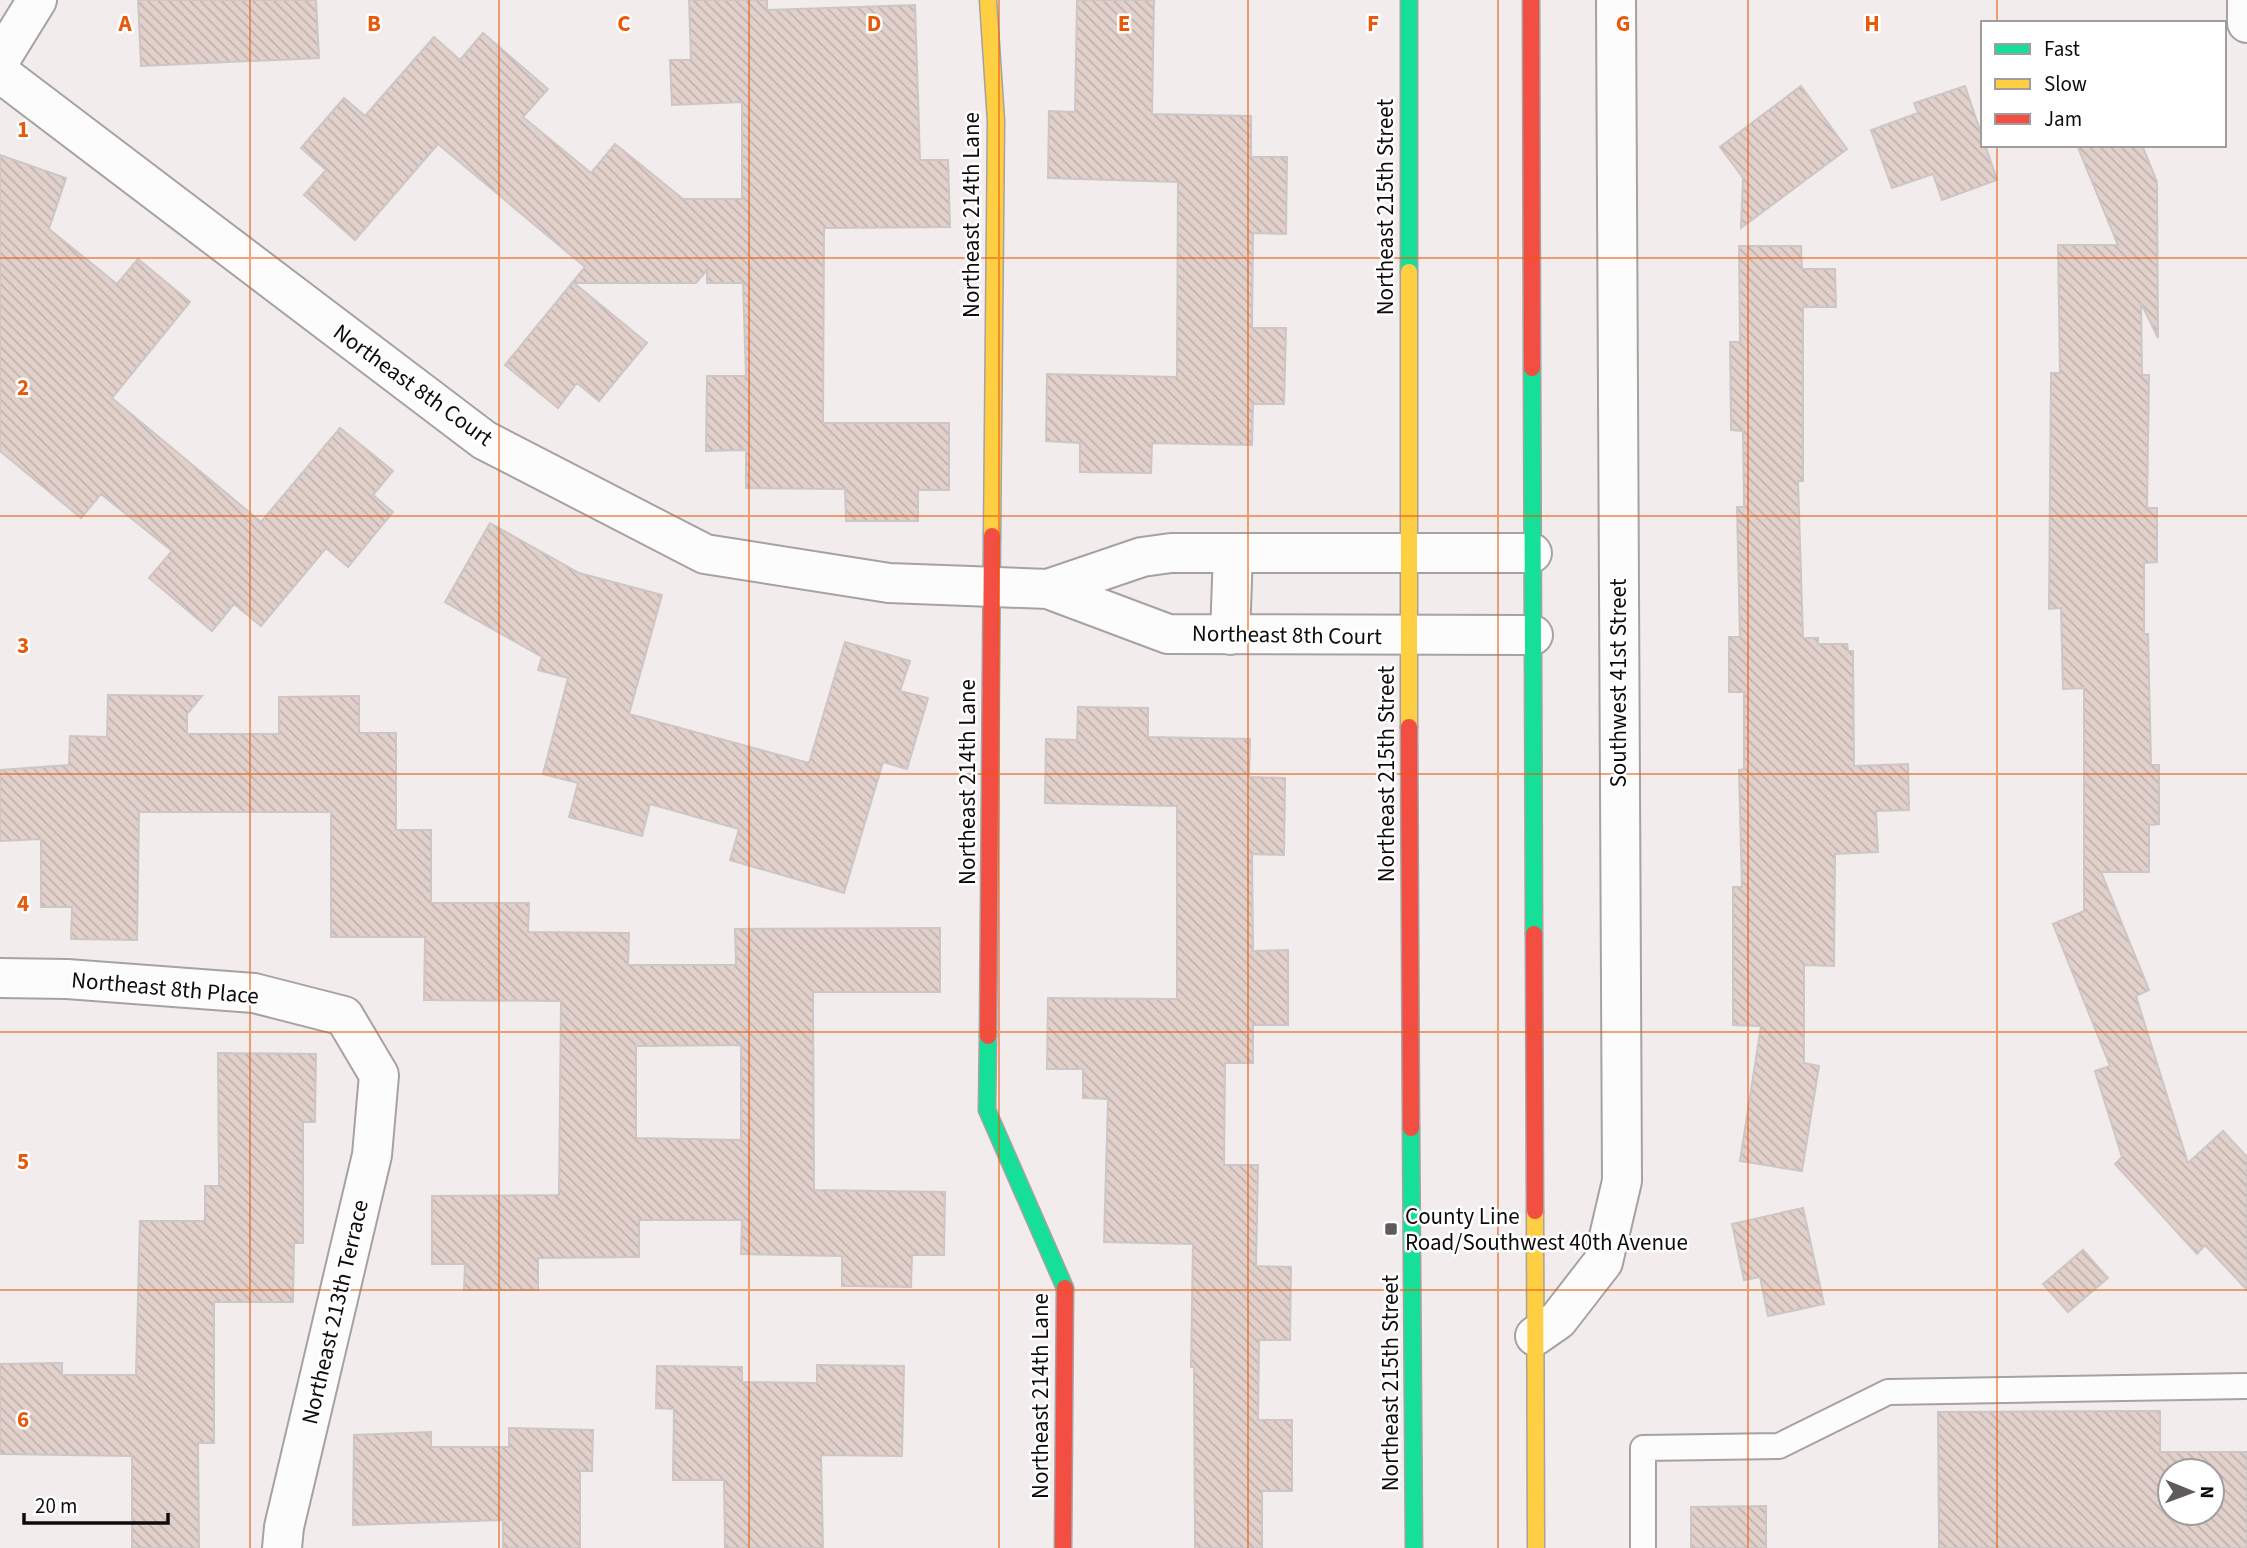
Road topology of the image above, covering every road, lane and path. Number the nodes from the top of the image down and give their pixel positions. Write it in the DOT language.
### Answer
graph roads {
  1 [pos="37,0"];
  2 [pos="988,0"];
  3 [pos="1409,0"];
  4 [pos="1531,0"];
  5 [pos="1616,0"];
  6 [pos="2247,0"];
  7 [pos="2247,23"];
  8 [pos="0,60"];
  9 [pos="0,73"];
  10 [pos="1408,551"];
  11 [pos="1233,553"];
  12 [pos="1532,553"];
  13 [pos="991,589"];
  14 [pos="1048,589"];
  15 [pos="1230,635"];
  16 [pos="1533,635"];
  17 [pos="1408,636"];
  18 [pos="0,978"];
  19 [pos="380,1075"];
  20 [pos="1535,1336"];
  21 [pos="2247,1386"];
  22 [pos="282,1548"];
  23 [pos="1063,1548"];
  24 [pos="1414,1548"];
  25 [pos="1536,1548"];
  26 [pos="1643,1548"];
  1 -- 8 [label="street"];
  2 -- 13 [label="street, Northeast 214th Lane"];
  3 -- 10 [label="street, Northeast 215th Street"];
  4 -- 12 [label="street"];
  5 -- 20 [label="street, Southwest 41st Street"];
  6 -- 7 [label="street"];
  9 -- 13 [label="street, Northeast 8th Court"];
  10 -- 11 [label="street, Northeast 8th Court"];
  10 -- 12 [label="street, Northeast 8th Court"];
  10 -- 17 [label="street, Northeast 215th Street"];
  11 -- 14 [label="street, Northeast 8th Court"];
  11 -- 15 [label="street"];
  12 -- 16 [label="street"];
  13 -- 14 [label="street, Northeast 8th Court"];
  13 -- 23 [label="street, Northeast 214th Lane"];
  14 -- 15 [label="street, Northeast 8th Court"];
  15 -- 17 [label="street, Northeast 8th Court"];
  16 -- 17 [label="street, Northeast 8th Court"];
  16 -- 20 [label="street"];
  17 -- 24 [label="street, Northeast 215th Street"];
  18 -- 19 [label="street, Northeast 8th Place"];
  19 -- 22 [label="street, Northeast 213th Terrace"];
  20 -- 25 [label="street"];
  21 -- 26 [label="lane"];
}
